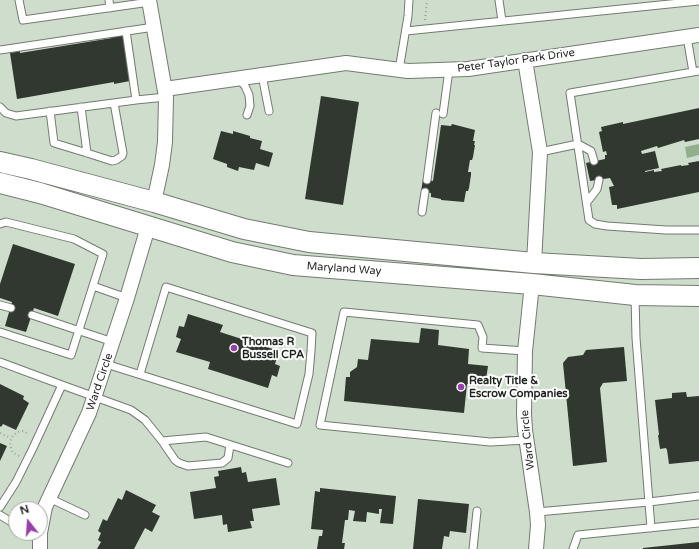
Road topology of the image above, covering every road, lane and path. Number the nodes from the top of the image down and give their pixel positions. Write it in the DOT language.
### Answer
graph roads {
  1 [pos="19,0"];
  2 [pos="108,0"];
  3 [pos="409,0"];
  4 [pos="428,0"];
  5 [pos="499,0"];
  6 [pos="150,1"];
  7 [pos="699,1"];
  8 [pos="110,8"];
  9 [pos="502,21"];
  10 [pos="154,27"];
  11 [pos="425,29"];
  12 [pos="406,31"];
  13 [pos="126,32"];
  14 [pos="693,36"];
  15 [pos="0,50"];
  16 [pos="525,60"];
  17 [pos="399,70"];
  18 [pos="449,70"];
  19 [pos="696,72"];
  20 [pos="262,75"];
  21 [pos="239,78"];
  22 [pos="166,93"];
  23 [pos="136,100"];
  24 [pos="114,103"];
  25 [pos="0,106"];
  26 [pos="81,107"];
  27 [pos="50,111"];
  28 [pos="269,111"];
  29 [pos="247,114"];
  30 [pos="578,144"];
  31 [pos="540,152"];
  32 [pos="87,153"];
  33 [pos="594,161"];
  34 [pos="0,162"];
  35 [pos="427,180"];
  36 [pos="598,180"];
  37 [pos="0,183"];
  38 [pos="425,192"];
  39 [pos="154,202"];
  40 [pos="587,202"];
  41 [pos="422,212"];
  42 [pos="0,224"];
  43 [pos="148,227"];
  44 [pos="699,230"];
  45 [pos="534,263"];
  46 [pos="699,268"];
  47 [pos="532,284"];
  48 [pos="92,286"];
  49 [pos="635,295"];
  50 [pos="699,296"];
  51 [pos="127,298"];
  52 [pos="0,305"];
  53 [pos="10,308"];
  54 [pos="32,315"];
  55 [pos="79,330"];
  56 [pos="0,332"];
  57 [pos="113,342"];
  58 [pos="525,351"];
  59 [pos="0,362"];
  60 [pos="106,364"];
  61 [pos="140,374"];
  62 [pos="62,385"];
  63 [pos="95,396"];
  64 [pos="0,433"];
  65 [pos="11,438"];
  66 [pos="38,438"];
  67 [pos="526,440"];
  68 [pos="162,441"];
  69 [pos="230,445"];
  70 [pos="27,460"];
  71 [pos="288,463"];
  72 [pos="699,496"];
  73 [pos="49,498"];
  74 [pos="48,501"];
  75 [pos="648,502"];
  76 [pos="0,508"];
  77 [pos="478,511"];
  78 [pos="537,512"];
  79 [pos="85,515"];
  80 [pos="699,523"];
  81 [pos="651,528"];
  82 [pos="473,549"];
  83 [pos="536,549"];
  84 [pos="574,549"];
  1 -- 8 [label="lane"];
  2 -- 8 [label="lane"];
  3 -- 12 [label="lane"];
  4 -- 11 [label="path"];
  5 -- 9 [label="lane"];
  6 -- 8 [label="lane"];
  6 -- 10 [label="street"];
  7 -- 9 [label="lane"];
  9 -- 11 [label="lane"];
  10 -- 13 [label="lane"];
  10 -- 22 [label="street"];
  11 -- 12 [label="lane"];
  12 -- 17 [label="lane"];
  13 -- 15 [label="lane"];
  13 -- 23 [label="lane"];
  14 -- 16 [label="street, Peter Taylor Park Drive"];
  14 -- 19 [label="lane"];
  16 -- 18 [label="street, Peter Taylor Park Drive"];
  16 -- 31 [label="street"];
  17 -- 18 [label="street, Peter Taylor Park Drive"];
  17 -- 20 [label="street, Peter Taylor Park Drive"];
  18 -- 35 [label="lane"];
  19 -- 30 [label="lane"];
  20 -- 21 [label="street, Peter Taylor Park Drive"];
  20 -- 28 [label="lane"];
  21 -- 22 [label="street, Peter Taylor Park Drive"];
  21 -- 29 [label="lane"];
  22 -- 23 [label="lane"];
  22 -- 39 [label="street"];
  23 -- 24 [label="lane"];
  24 -- 26 [label="lane"];
  24 -- 32 [label="lane"];
  25 -- 27 [label="lane"];
  26 -- 27 [label="lane"];
  26 -- 32 [label="lane"];
  27 -- 32 [label="lane"];
  30 -- 31 [label="lane"];
  30 -- 33 [label="lane"];
  30 -- 40 [label="lane"];
  31 -- 45 [label="street"];
  34 -- 39 [label="main road, Maryland Way"];
  36 -- 40 [label="lane"];
  37 -- 43 [label="main road, Maryland Way"];
  38 -- 41 [label="lane"];
  39 -- 43 [label="main road"];
  39 -- 45 [label="main road, Maryland Way"];
  40 -- 44 [label="lane"];
  42 -- 48 [label="lane"];
  43 -- 47 [label="main road, Maryland Way"];
  43 -- 51 [label="street, Ward Circle"];
  45 -- 46 [label="main road, Maryland Way"];
  45 -- 47 [label="main road"];
  47 -- 49 [label="main road, Maryland Way"];
  47 -- 58 [label="street, Ward Circle"];
  48 -- 51 [label="lane"];
  48 -- 55 [label="lane"];
  49 -- 50 [label="main road, Maryland Way"];
  49 -- 75 [label="lane"];
  51 -- 57 [label="street, Ward Circle"];
  52 -- 53 [label="lane"];
  54 -- 55 [label="lane"];
  55 -- 56 [label="lane"];
  55 -- 57 [label="lane"];
  57 -- 60 [label="street, Ward Circle"];
  58 -- 67 [label="street, Ward Circle"];
  58 -- 67 [label="lane"];
  59 -- 62 [label="lane"];
  60 -- 61 [label="lane"];
  60 -- 63 [label="street, Ward Circle"];
  61 -- 61 [label="lane"];
  62 -- 63 [label="lane"];
  62 -- 66 [label="lane"];
  63 -- 68 [label="lane"];
  63 -- 73 [label="street, Ward Circle"];
  64 -- 65 [label="path"];
  65 -- 66 [label="path"];
  65 -- 70 [label="path"];
  66 -- 70 [label="lane"];
  67 -- 78 [label="street, Ward Circle"];
  68 -- 69 [label="lane"];
  68 -- 69 [label="lane"];
  69 -- 71 [label="lane"];
  70 -- 76 [label="lane"];
  72 -- 75 [label="lane"];
  73 -- 74 [label="street, Ward Circle"];
  73 -- 79 [label="lane"];
  75 -- 78 [label="lane"];
  75 -- 81 [label="lane"];
  77 -- 82 [label="lane"];
  78 -- 83 [label="street, Ward Circle"];
  80 -- 81 [label="lane"];
  81 -- 84 [label="lane"];
}
